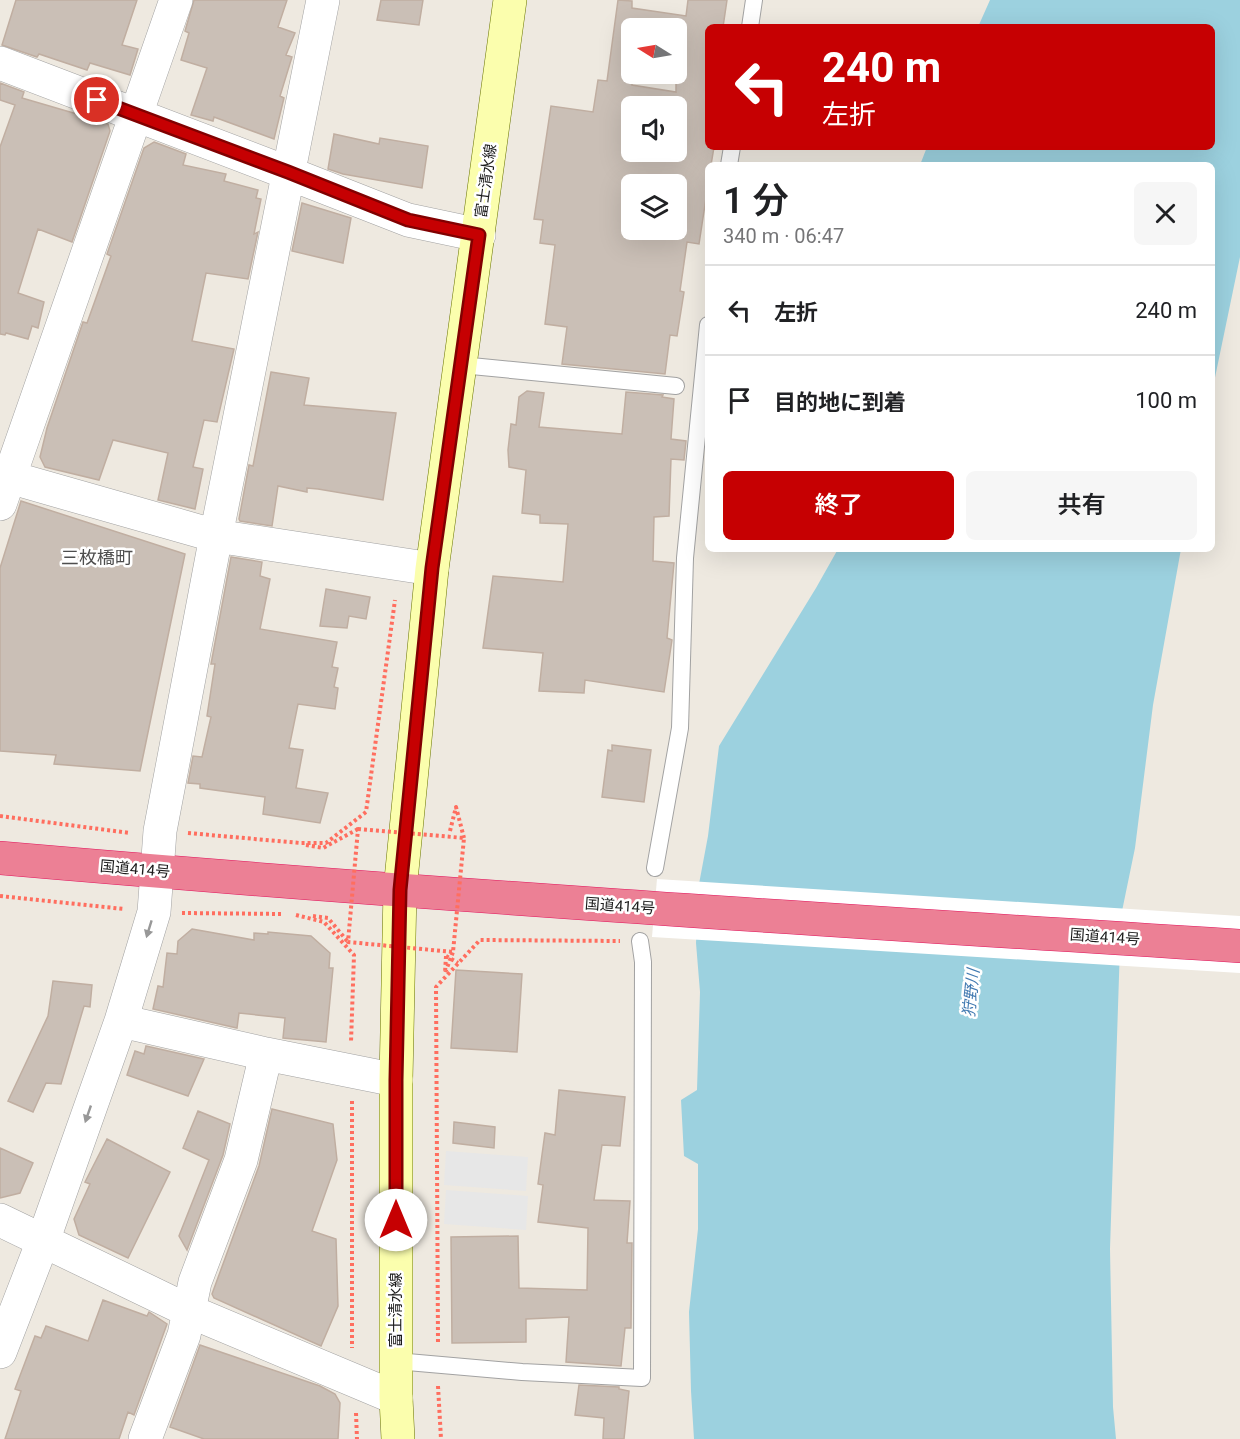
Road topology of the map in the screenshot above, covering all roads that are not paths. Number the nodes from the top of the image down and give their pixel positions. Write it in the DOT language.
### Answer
graph roads {
  1 [pos="176,0"];
  2 [pos="323,0"];
  3 [pos="510,0"];
  4 [pos="754,0"];
  5 [pos="750,24"];
  6 [pos="0,63"];
  7 [pos="136,116"];
  8 [pos="288,172"];
  9 [pos="479,235"];
  10 [pos="705,355"];
  11 [pos="460,365"];
  12 [pos="676,386"];
  13 [pos="3,485"];
  14 [pos="216,536"];
  15 [pos="432,568"];
  16 [pos="0,858"];
  17 [pos="655,868"];
  18 [pos="157,872"];
  19 [pos="400,890"];
  20 [pos="640,941"];
  21 [pos="1240,946"];
  22 [pos="121,1021"];
  23 [pos="266,1054"];
  24 [pos="396,1080"];
  25 [pos="0,1220"];
  26 [pos="43,1241"];
  27 [pos="189,1311"];
  28 [pos="0,1352"];
  29 [pos="396,1361"];
  30 [pos="396,1398"];
  31 [pos="145,1439"];
  32 [pos="398,1439"];
  1 -- 7 [label="street"];
  2 -- 8 [label="street"];
  3 -- 9 [label="main road, 富士清水線"];
  4 -- 5 [label="lane"];
  6 -- 7 [label="street"];
  7 -- 8 [label="street"];
  7 -- 13 [label="street"];
  8 -- 9 [label="street"];
  8 -- 14 [label="street"];
  9 -- 11 [label="main road, 富士清水線"];
  10 -- 17 [label="lane"];
  11 -- 12 [label="lane"];
  11 -- 15 [label="main road, 富士清水線"];
  13 -- 14 [label="street"];
  14 -- 15 [label="street"];
  14 -- 18 [label="street"];
  15 -- 19 [label="main road, 富士清水線"];
  16 -- 18 [label="highway, 国道414号"];
  18 -- 19 [label="highway, 国道414号"];
  18 -- 22 [label="street, one-way"];
  19 -- 21 [label="highway, 国道414号"];
  19 -- 24 [label="main road, 富士清水線"];
  20 -- 29 [label="lane"];
  22 -- 23 [label="street"];
  22 -- 26 [label="street, one-way"];
  23 -- 24 [label="street"];
  23 -- 27 [label="street"];
  24 -- 29 [label="main road, 富士清水線"];
  25 -- 26 [label="street"];
  26 -- 27 [label="street"];
  26 -- 28 [label="street"];
  27 -- 30 [label="street"];
  27 -- 31 [label="street"];
  29 -- 30 [label="main road, 富士清水線"];
  30 -- 32 [label="main road, 富士清水線"];
}
